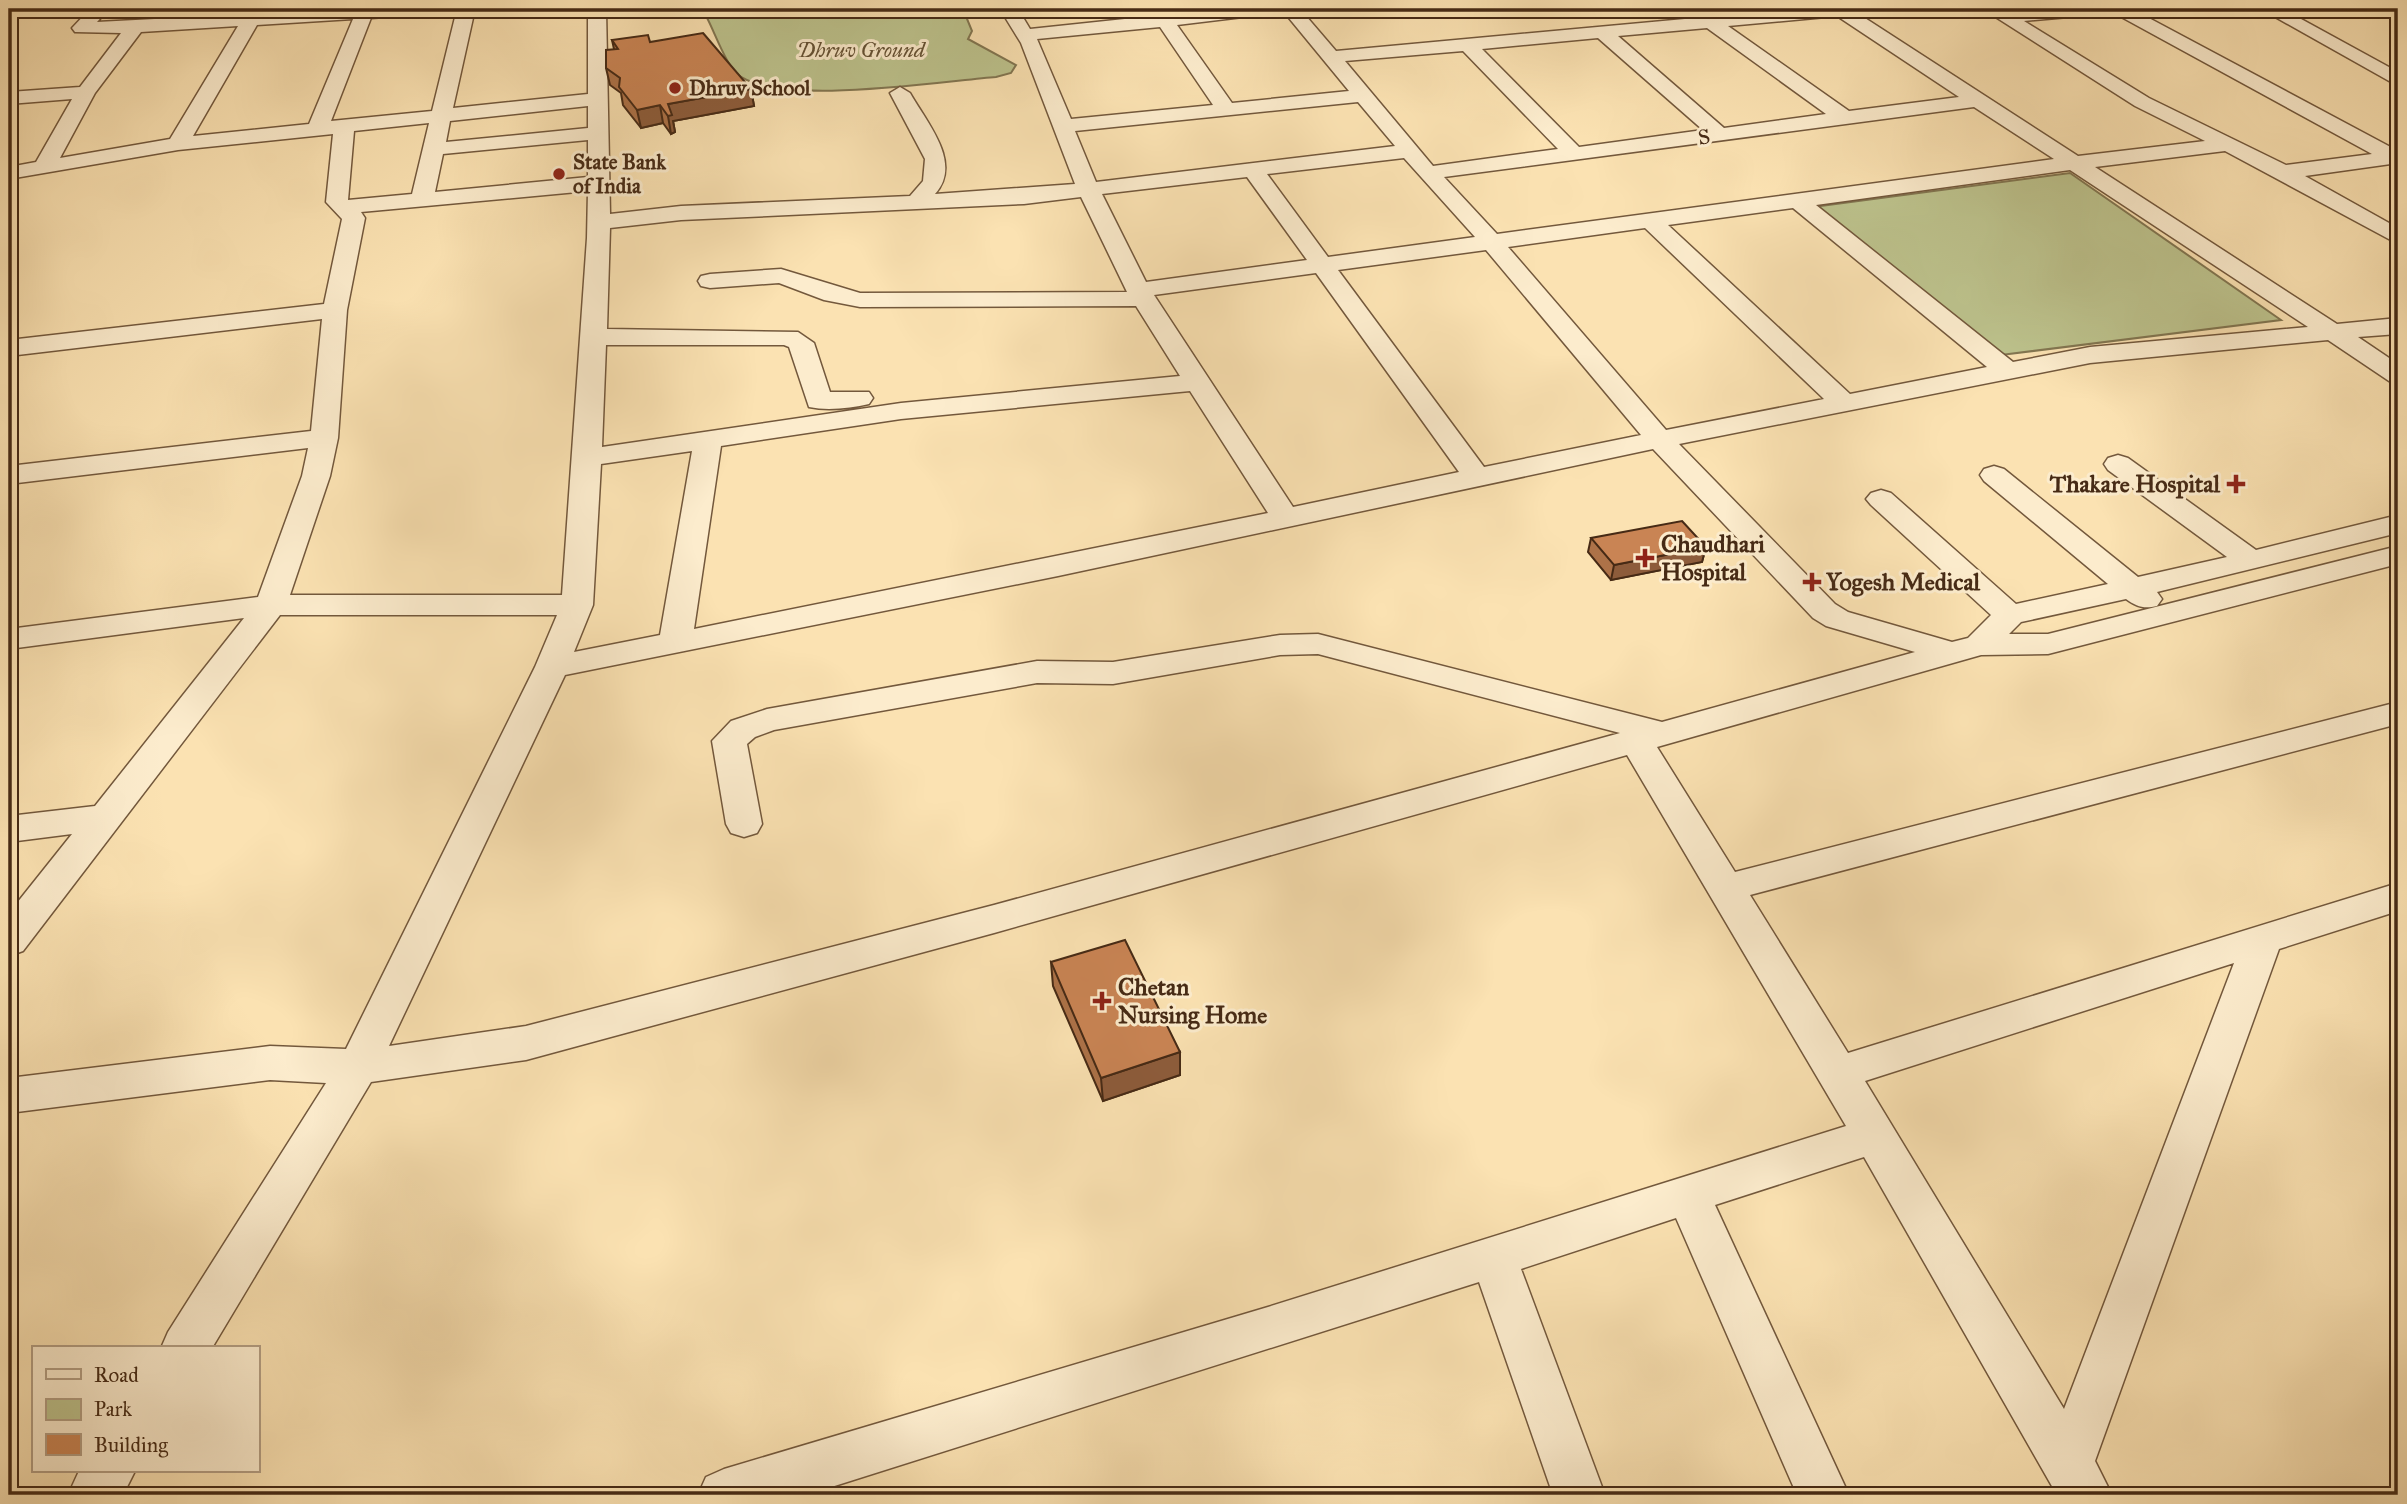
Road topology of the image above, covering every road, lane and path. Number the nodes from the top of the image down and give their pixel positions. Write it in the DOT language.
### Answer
graph roads {
  1 [pos="100,9"];
  2 [pos="431,9"];
  3 [pos="466,9"];
  4 [pos="597,9"];
  5 [pos="1009,9"];
  6 [pos="1277,9"];
  7 [pos="1291,9"];
  8 [pos="1840,9"];
  9 [pos="2110,9"];
  10 [pos="2119,9"];
  11 [pos="2270,9"];
  12 [pos="410,10"];
  13 [pos="327,12"];
  14 [pos="364,13"];
  15 [pos="1999,13"];
  16 [pos="1161,14"];
  17 [pos="250,21"];
  18 [pos="1711,22"];
  19 [pos="135,27"];
  20 [pos="1602,32"];
  21 [pos="1025,35"];
  22 [pos="1467,44"];
  23 [pos="1332,57"];
  24 [pos="2398,80"];
  25 [pos="86,92"];
  26 [pos="900,93"];
  27 [pos="1363,95"];
  28 [pos="9,97"];
  29 [pos="598,99"];
  30 [pos="1979,100"];
  31 [pos="1227,110"];
  32 [pos="440,115"];
  33 [pos="1845,118"];
  34 [pos="344,125"];
  35 [pos="1065,126"];
  36 [pos="318,128"];
  37 [pos="598,133"];
  38 [pos="1719,135"];
  39 [pos="178,144"];
  40 [pos="2225,145"];
  41 [pos="434,149"];
  42 [pos="1409,150"];
  43 [pos="1574,154"];
  44 [pos="2396,157"];
  45 [pos="2075,163"];
  46 [pos="44,167"];
  47 [pos="1253,170"];
  48 [pos="2283,172"];
  49 [pos="9,173"];
  50 [pos="1428,173"];
  51 [pos="599,183"];
  52 [pos="1088,189"];
  53 [pos="422,199"];
  54 [pos="916,202"];
  55 [pos="1799,202"];
  56 [pos="341,207"];
  57 [pos="599,222"];
  58 [pos="1652,222"];
  59 [pos="2398,237"];
  60 [pos="1492,242"];
  61 [pos="1323,264"];
  62 [pos="710,281"];
  63 [pos="1141,294"];
  64 [pos="335,310"];
  65 [pos="2398,326"];
  66 [pos="2333,332"];
  67 [pos="594,337"];
  68 [pos="9,348"];
  69 [pos="2008,371"];
  70 [pos="2398,375"];
  71 [pos="1198,382"];
  72 [pos="1844,403"];
  73 [pos="950,406"];
  74 [pos="324,438"];
  75 [pos="708,438"];
  76 [pos="1659,439"];
  77 [pos="587,458"];
  78 [pos="2118,464"];
  79 [pos="9,475"];
  80 [pos="1994,475"];
  81 [pos="1476,476"];
  82 [pos="1881,499"];
  83 [pos="1285,517"];
  84 [pos="2398,524"];
  85 [pos="2398,555"];
  86 [pos="2252,561"];
  87 [pos="2132,588"];
  88 [pos="271,605"];
  89 [pos="577,605"];
  90 [pos="2165,614"];
  91 [pos="2010,615"];
  92 [pos="9,639"];
  93 [pos="675,645"];
  94 [pos="1966,649"];
  95 [pos="552,667"];
  96 [pos="2398,713"];
  97 [pos="1648,737"];
  98 [pos="106,817"];
  99 [pos="744,824"];
  100 [pos="9,829"];
  101 [pos="1725,888"];
  102 [pos="2398,897"];
  103 [pos="2263,940"];
  104 [pos="9,941"];
  105 [pos="358,1067"];
  106 [pos="1837,1073"];
  107 [pos="9,1096"];
  108 [pos="1874,1135"];
  109 [pos="1688,1195"];
  110 [pos="1493,1256"];
  111 [pos="186,1346"];
  112 [pos="109,1472"];
  113 [pos="2077,1480"];
  114 [pos="94,1495"];
  115 [pos="724,1495"];
  116 [pos="1580,1495"];
  117 [pos="1823,1495"];
  1 -- 19 [label="street"];
  2 -- 12 [label="street"];
  3 -- 32 [label="street"];
  4 -- 29 [label="street"];
  5 -- 21 [label="street"];
  6 -- 16 [label="street"];
  7 -- 23 [label="street"];
  8 -- 18 [label="street"];
  8 -- 30 [label="street"];
  9 -- 15 [label="street"];
  10 -- 44 [label="street"];
  11 -- 24 [label="street"];
  12 -- 14 [label="street"];
  13 -- 14 [label="street"];
  13 -- 17 [label="street"];
  14 -- 36 [label="street"];
  15 -- 40 [label="street"];
  16 -- 21 [label="street"];
  16 -- 31 [label="street"];
  17 -- 19 [label="street"];
  17 -- 39 [label="street"];
  18 -- 20 [label="street"];
  18 -- 33 [label="street"];
  19 -- 25 [label="street"];
  20 -- 22 [label="street"];
  20 -- 38 [label="street"];
  21 -- 35 [label="street"];
  22 -- 23 [label="street"];
  22 -- 43 [label="street"];
  23 -- 27 [label="street"];
  25 -- 28 [label="street"];
  25 -- 46 [label="street"];
  26 -- 54 [label="street"];
  27 -- 31 [label="street"];
  27 -- 42 [label="street"];
  29 -- 32 [label="street"];
  29 -- 37 [label="street"];
  30 -- 33 [label="street, S"];
  30 -- 45 [label="street"];
  31 -- 35 [label="street"];
  32 -- 34 [label="street"];
  32 -- 41 [label="street"];
  33 -- 38 [label="street, S"];
  34 -- 36 [label="street"];
  34 -- 56 [label="street"];
  35 -- 52 [label="street"];
  36 -- 39 [label="street"];
  37 -- 41 [label="street"];
  37 -- 51 [label="street"];
  38 -- 43 [label="street, S"];
  39 -- 46 [label="street"];
  40 -- 45 [label="street"];
  40 -- 48 [label="street"];
  41 -- 53 [label="street"];
  42 -- 47 [label="street"];
  42 -- 50 [label="street"];
  43 -- 50 [label="street, S"];
  44 -- 48 [label="street"];
  45 -- 55 [label="street"];
  45 -- 66 [label="street"];
  46 -- 49 [label="street"];
  47 -- 52 [label="street"];
  47 -- 61 [label="street"];
  48 -- 59 [label="street"];
  50 -- 60 [label="street"];
  51 -- 53 [label="street"];
  51 -- 57 [label="street"];
  52 -- 54 [label="street"];
  52 -- 63 [label="street"];
  53 -- 56 [label="street"];
  54 -- 57 [label="street"];
  55 -- 58 [label="street"];
  55 -- 69 [label="street"];
  56 -- 64 [label="street"];
  57 -- 67 [label="street"];
  58 -- 60 [label="street"];
  58 -- 72 [label="street"];
  60 -- 61 [label="street"];
  60 -- 76 [label="street"];
  61 -- 63 [label="street"];
  61 -- 81 [label="street"];
  62 -- 63 [label="street"];
  63 -- 71 [label="street"];
  64 -- 68 [label="street"];
  64 -- 74 [label="street"];
  65 -- 66 [label="street"];
  66 -- 69 [label="street"];
  66 -- 70 [label="street"];
  67 -- 73 [label="street"];
  67 -- 77 [label="street"];
  69 -- 72 [label="street"];
  71 -- 73 [label="street"];
  71 -- 83 [label="street"];
  72 -- 76 [label="street"];
  73 -- 75 [label="street"];
  74 -- 79 [label="street"];
  74 -- 88 [label="street"];
  75 -- 77 [label="street"];
  75 -- 93 [label="street"];
  76 -- 81 [label="street"];
  76 -- 94 [label="street"];
  77 -- 89 [label="street"];
  78 -- 86 [label="street"];
  80 -- 87 [label="street"];
  81 -- 83 [label="street"];
  82 -- 91 [label="street"];
  83 -- 93 [label="street"];
  84 -- 86 [label="street"];
  85 -- 90 [label="street"];
  86 -- 87 [label="street"];
  87 -- 90 [label="street"];
  87 -- 91 [label="street"];
  88 -- 89 [label="street"];
  88 -- 92 [label="street"];
  88 -- 98 [label="street"];
  89 -- 95 [label="street"];
  90 -- 94 [label="street"];
  91 -- 94 [label="street"];
  93 -- 95 [label="street"];
  94 -- 97 [label="street"];
  95 -- 105 [label="street"];
  96 -- 101 [label="street"];
  97 -- 99 [label="street"];
  97 -- 101 [label="street"];
  97 -- 105 [label="street"];
  98 -- 100 [label="street"];
  98 -- 104 [label="street"];
  101 -- 106 [label="street"];
  102 -- 103 [label="street"];
  103 -- 106 [label="street"];
  103 -- 113 [label="street"];
  105 -- 107 [label="street"];
  105 -- 111 [label="street"];
  106 -- 108 [label="street"];
  108 -- 109 [label="street"];
  108 -- 113 [label="street"];
  109 -- 110 [label="street"];
  109 -- 117 [label="street"];
  110 -- 115 [label="street"];
  110 -- 116 [label="street"];
  112 -- 114 [label="street"];
}
